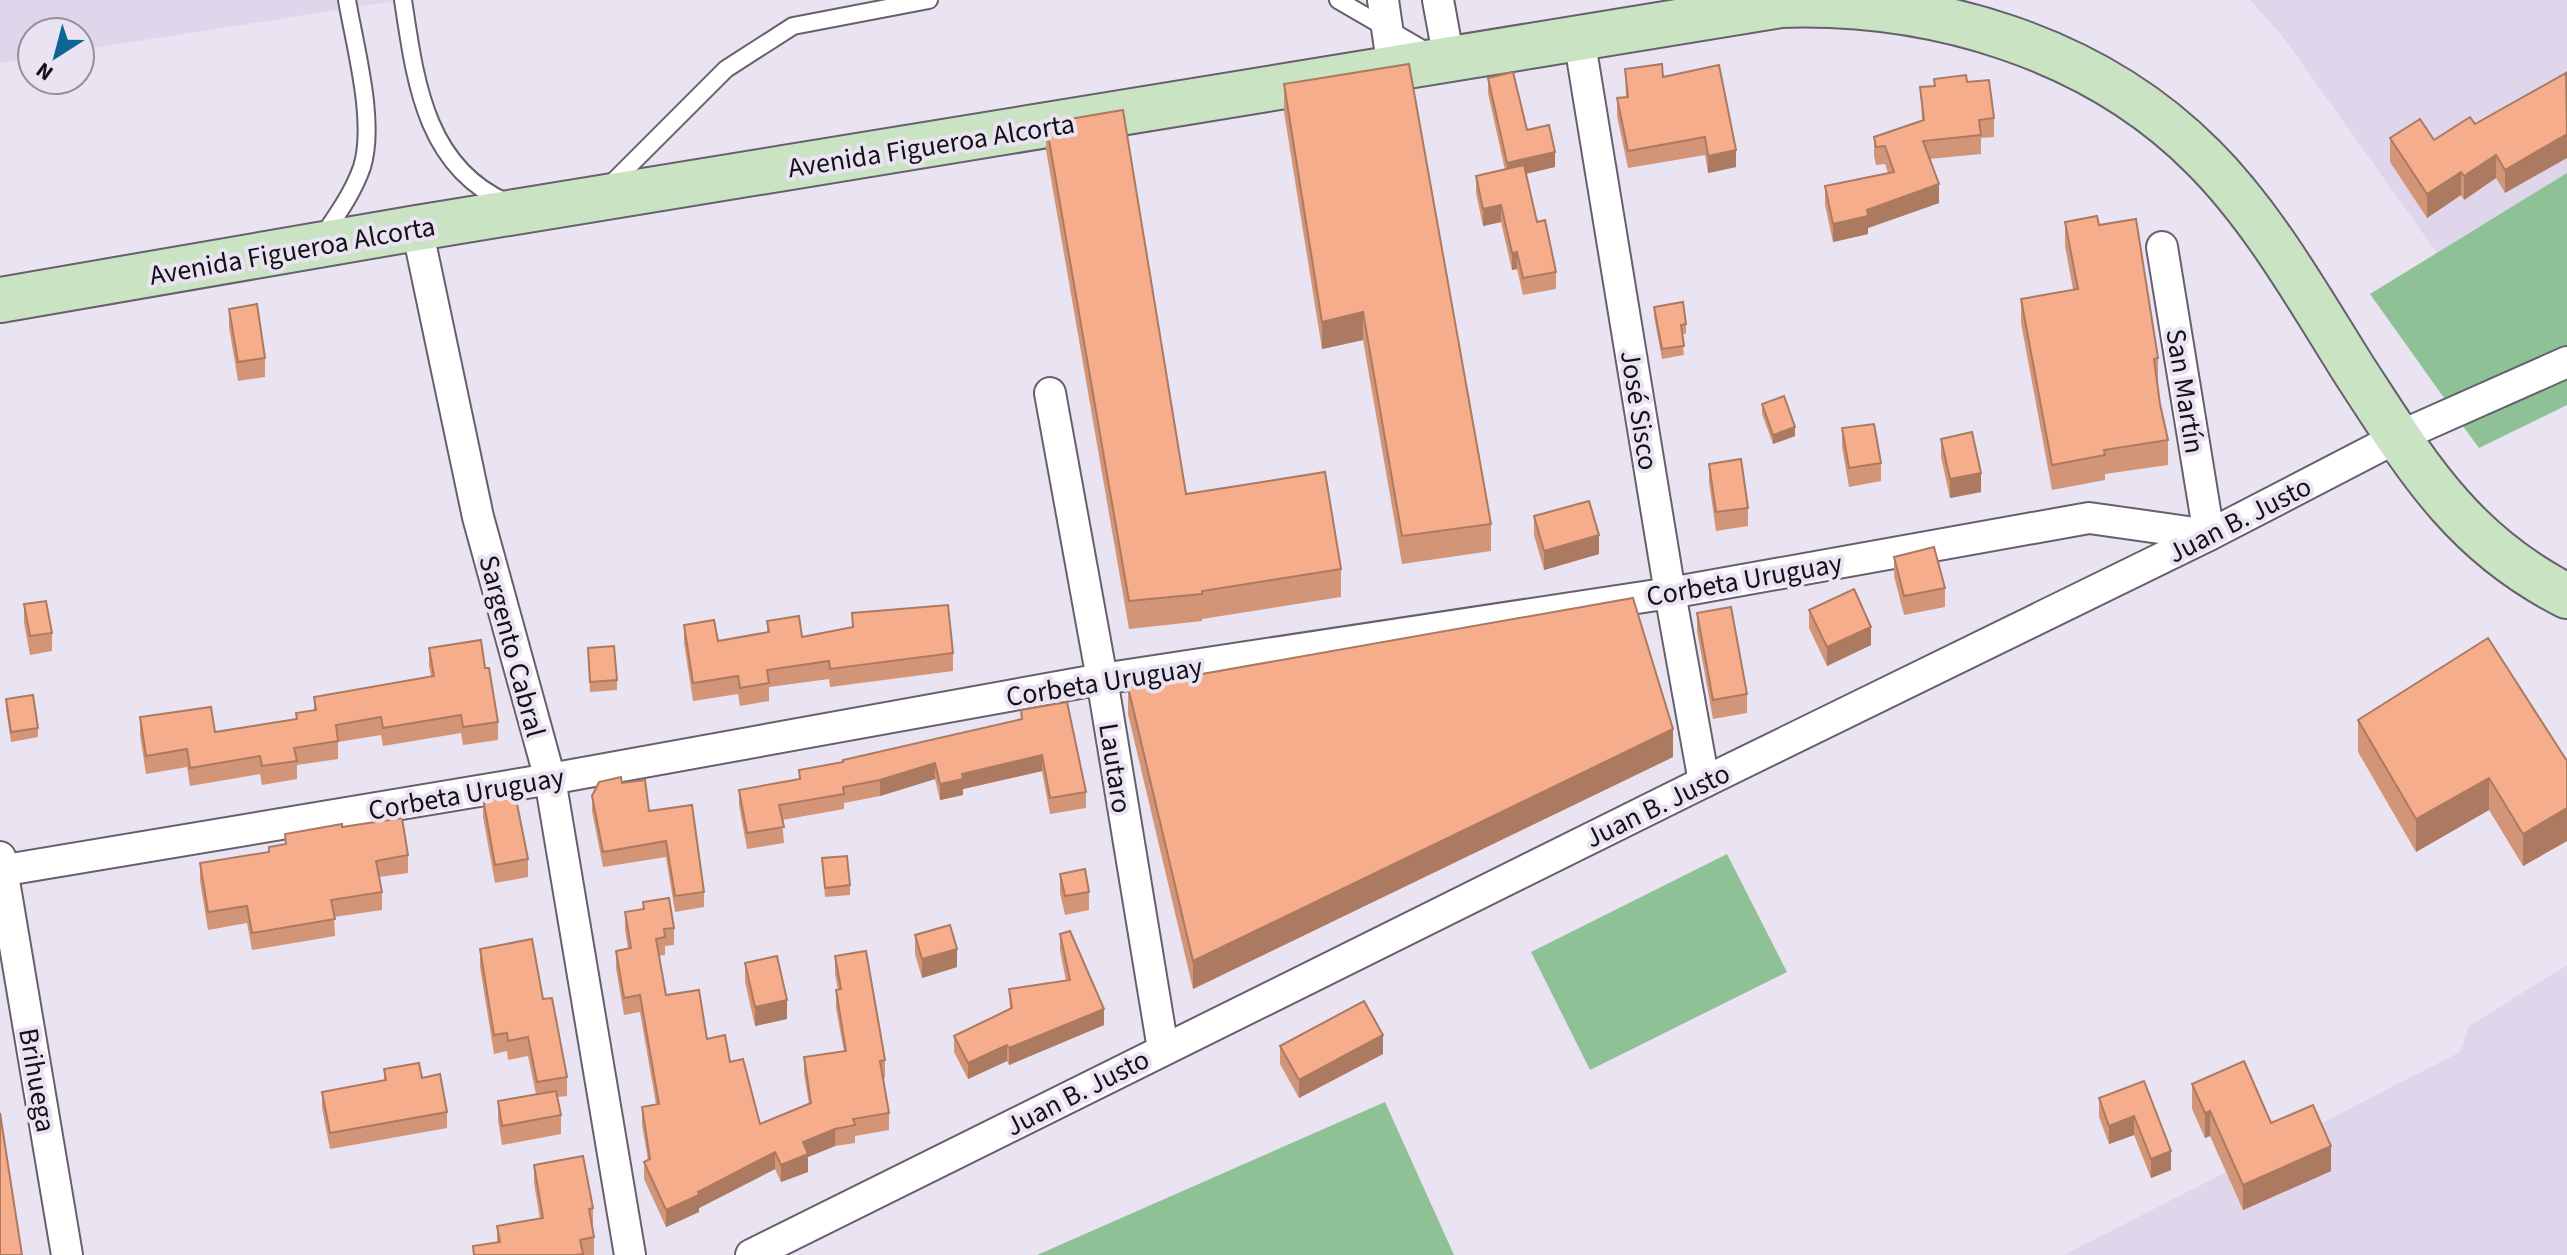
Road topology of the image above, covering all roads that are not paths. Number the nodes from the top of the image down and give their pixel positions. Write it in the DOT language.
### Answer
graph roads {
  1 [pos="347,0"];
  2 [pos="403,0"];
  3 [pos="929,0"];
  4 [pos="1338,0"];
  5 [pos="1438,0"];
  6 [pos="1388,32"];
  7 [pos="1579,38"];
  8 [pos="1446,60"];
  9 [pos="595,200"];
  10 [pos="527,211"];
  11 [pos="417,228"];
  12 [pos="317,245"];
  13 [pos="2162,247"];
  14 [pos="0,300"];
  15 [pos="2567,362"];
  16 [pos="1050,393"];
  17 [pos="2398,437"];
  18 [pos="2209,535"];
  19 [pos="1670,593"];
  20 [pos="2567,596"];
  21 [pos="1102,679"];
  22 [pos="550,779"];
  23 [pos="1704,782"];
  24 [pos="1,866"];
  25 [pos="1163,1049"];
  26 [pos="67,1255"];
  27 [pos="630,1255"];
  28 [pos="751,1255"];
  1 -- 12 [label="lane"];
  2 -- 10 [label="lane"];
  3 -- 9 [label="lane"];
  4 -- 6 [label="lane"];
  5 -- 8 [label="street"];
  6 -- 8 [label="main road, Avenida Figueroa Alcorta"];
  6 -- 9 [label="main road, Avenida Figueroa Alcorta"];
  7 -- 8 [label="main road, Avenida Figueroa Alcorta"];
  7 -- 17 [label="main road, Avenida Figueroa Alcorta"];
  7 -- 19 [label="street, José Sisco"];
  9 -- 10 [label="main road, Avenida Figueroa Alcorta"];
  10 -- 11 [label="main road, Avenida Figueroa Alcorta"];
  11 -- 12 [label="main road, Avenida Figueroa Alcorta"];
  11 -- 22 [label="street, Sargento Cabral"];
  12 -- 14 [label="main road, Avenida Figueroa Alcorta"];
  13 -- 18 [label="street, San Martín"];
  15 -- 17 [label="street, Juan B. Justo"];
  16 -- 21 [label="street, Lautaro"];
  17 -- 18 [label="street, Juan B. Justo"];
  17 -- 20 [label="main road, Avenida Figueroa Alcorta"];
  18 -- 19 [label="street, Corbeta Uruguay"];
  18 -- 23 [label="street, Juan B. Justo"];
  19 -- 21 [label="street, Corbeta Uruguay"];
  19 -- 23 [label="street, José Sisco"];
  21 -- 22 [label="street, Corbeta Uruguay"];
  21 -- 25 [label="street, Lautaro"];
  22 -- 24 [label="street, Corbeta Uruguay"];
  22 -- 27 [label="street, Sargento Cabral"];
  23 -- 25 [label="street, Juan B. Justo"];
  24 -- 26 [label="street, Brihuega"];
  25 -- 28 [label="street, Juan B. Justo"];
}
